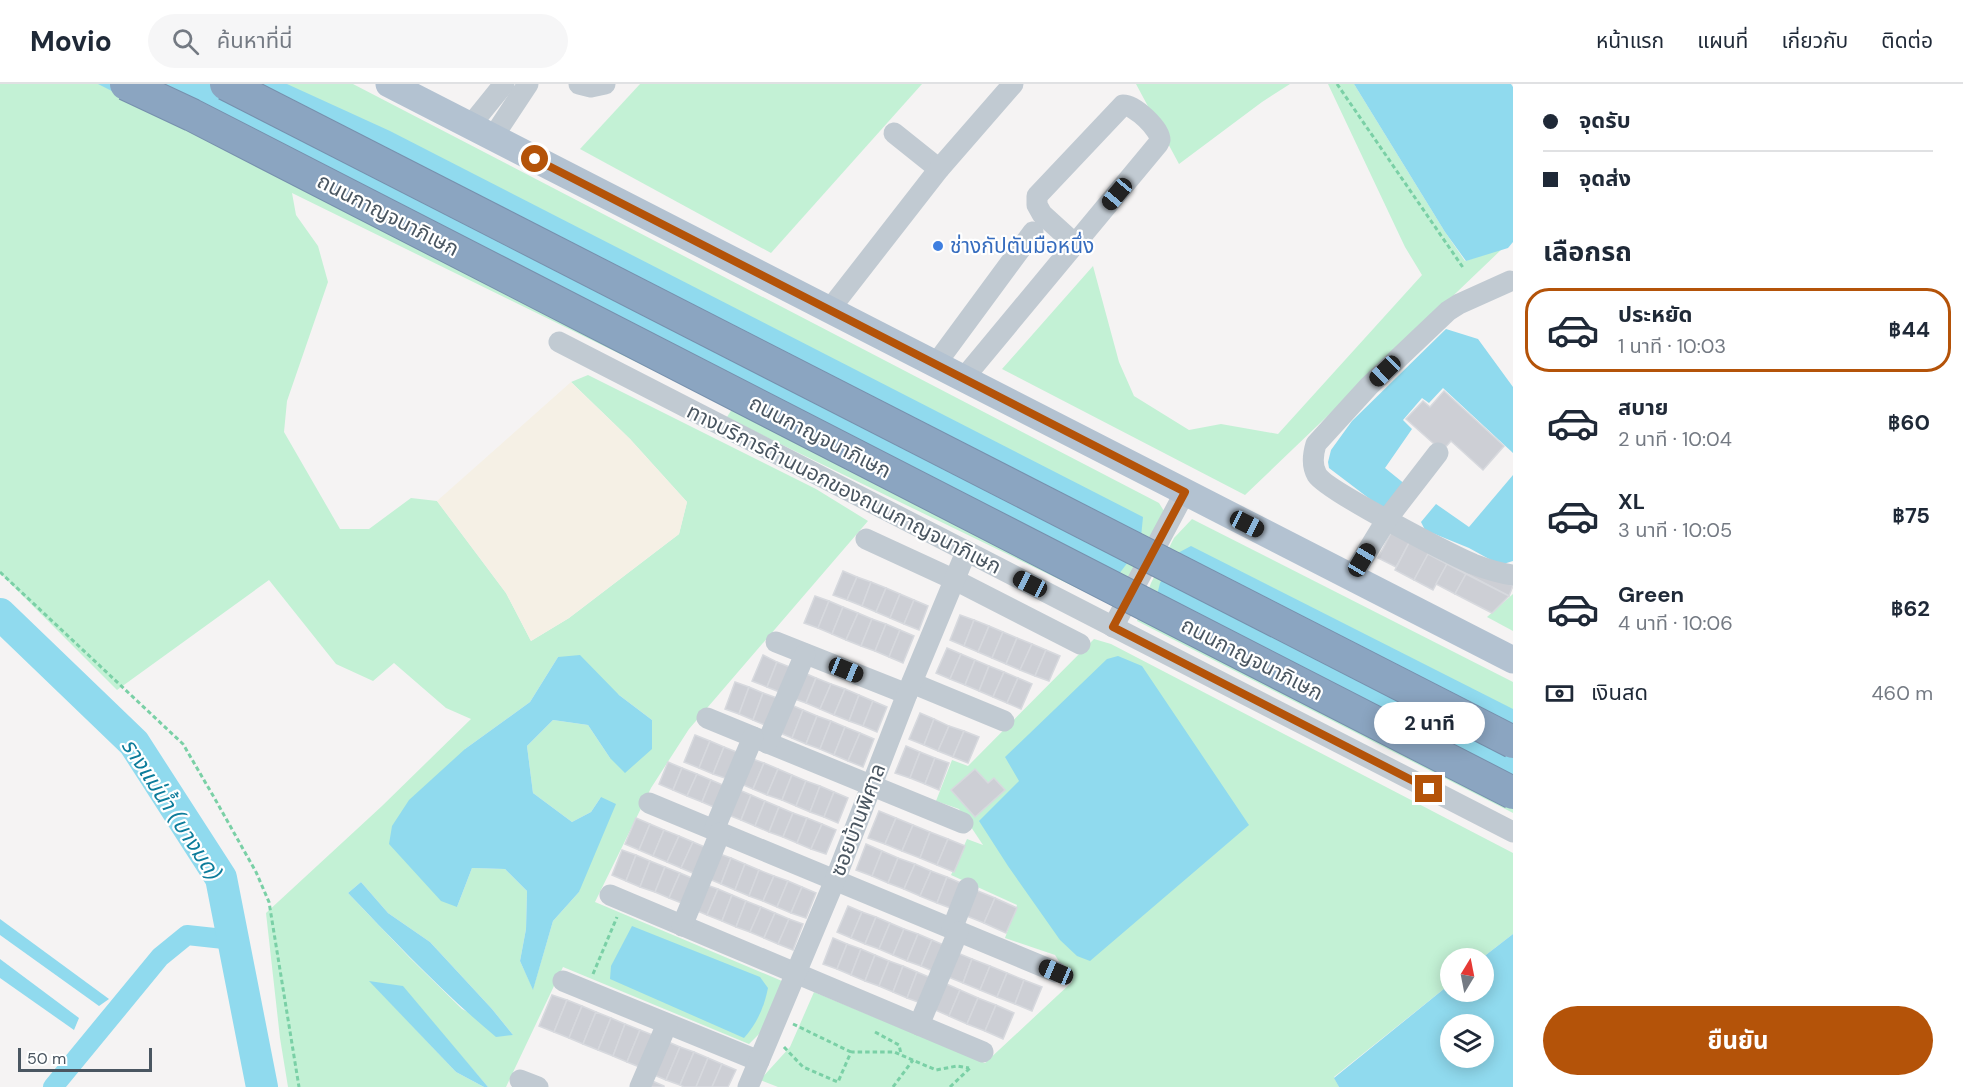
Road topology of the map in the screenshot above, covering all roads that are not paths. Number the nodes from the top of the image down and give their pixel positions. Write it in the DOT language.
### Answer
graph roads {
  1 [pos="126,84"];
  2 [pos="226,84"];
  3 [pos="389,84"];
  4 [pos="504,84"];
  5 [pos="528,84"];
  6 [pos="579,84"];
  7 [pos="604,84"];
  8 [pos="1013,84"];
  9 [pos="482,132"];
  10 [pos="894,133"];
  11 [pos="939,169"];
  12 [pos="1033,232"];
  13 [pos="1075,244"];
  14 [pos="1510,281"];
  15 [pos="830,309"];
  16 [pos="559,342"];
  17 [pos="935,365"];
  18 [pos="963,379"];
  19 [pos="1438,453"];
  20 [pos="1185,492"];
  21 [pos="1387,519"];
  22 [pos="866,538"];
  23 [pos="966,552"];
  24 [pos="1513,575"];
  25 [pos="1352,578"];
  26 [pos="955,580"];
  27 [pos="1113,627"];
  28 [pos="776,642"];
  29 [pos="1080,644"];
  30 [pos="805,654"];
  31 [pos="1513,660"];
  32 [pos="910,688"];
  33 [pos="707,718"];
  34 [pos="1004,722"];
  35 [pos="760,740"];
  36 [pos="1513,742"];
  37 [pos="872,786"];
  38 [pos="1513,793"];
  39 [pos="649,803"];
  40 [pos="963,823"];
  41 [pos="717,831"];
  42 [pos="1513,832"];
  43 [pos="835,880"];
  44 [pos="968,888"];
  45 [pos="617,898"];
  46 [pos="682,926"];
  47 [pos="955,930"];
  48 [pos="1056,972"];
  49 [pos="796,974"];
  50 [pos="563,981"];
  51 [pos="667,1024"];
  52 [pos="919,1025"];
  53 [pos="977,1060"];
  54 [pos="759,1061"];
  55 [pos="640,1087"];
  56 [pos="748,1087"];
  1 -- 38 [label="highway, ถนนกาญจนาภิเษก, bridge"];
  2 -- 36 [label="highway, ถนนกาญจนาภิเษก, bridge"];
  3 -- 9 [label="main road"];
  4 -- 9 [label="street"];
  5 -- 9 [label="street"];
  6 -- 7 [label="street"];
  8 -- 11 [label="street"];
  9 -- 15 [label="main road"];
  10 -- 11 [label="street"];
  11 -- 15 [label="street"];
  12 -- 17 [label="street"];
  13 -- 13 [label="street"];
  13 -- 18 [label="street"];
  14 -- 21 [label="street"];
  15 -- 17 [label="main road"];
  16 -- 23 [label="street, ทางบริการด้านนอกของถนนกาญจนาภิเษก"];
  17 -- 18 [label="main road"];
  18 -- 20 [label="main road"];
  19 -- 21 [label="street"];
  20 -- 25 [label="main road"];
  20 -- 27 [label="street"];
  21 -- 24 [label="street"];
  21 -- 25 [label="street"];
  22 -- 26 [label="street"];
  23 -- 26 [label="street, ซอยบ้านพิศาล"];
  23 -- 27 [label="street, ทางบริการด้านนอกของถนนกาญจนาภิเษก"];
  25 -- 31 [label="main road"];
  26 -- 29 [label="street"];
  26 -- 32 [label="street, ซอยบ้านพิศาล"];
  27 -- 42 [label="street, ทางบริการด้านนอกของถนนกาญจนาภิเษก"];
  28 -- 30 [label="street"];
  30 -- 32 [label="street"];
  30 -- 35 [label="street"];
  32 -- 34 [label="street"];
  32 -- 37 [label="street, ซอยบ้านพิศาล"];
  33 -- 35 [label="street"];
  35 -- 37 [label="street"];
  35 -- 41 [label="street"];
  37 -- 40 [label="street"];
  37 -- 43 [label="street, ซอยบ้านพิศาล"];
  39 -- 41 [label="street"];
  41 -- 43 [label="street"];
  41 -- 46 [label="street"];
  43 -- 47 [label="street"];
  43 -- 49 [label="street, ซอยบ้านพิศาล"];
  44 -- 47 [label="street"];
  45 -- 46 [label="street"];
  46 -- 49 [label="street"];
  47 -- 48 [label="street"];
  47 -- 52 [label="street"];
  49 -- 52 [label="street"];
  49 -- 54 [label="street, ซอยบ้านพิศาล"];
  50 -- 51 [label="street"];
  51 -- 54 [label="street"];
  51 -- 55 [label="street"];
  52 -- 53 [label="street"];
  54 -- 56 [label="street, ซอยบ้านพิศาล"];
}
